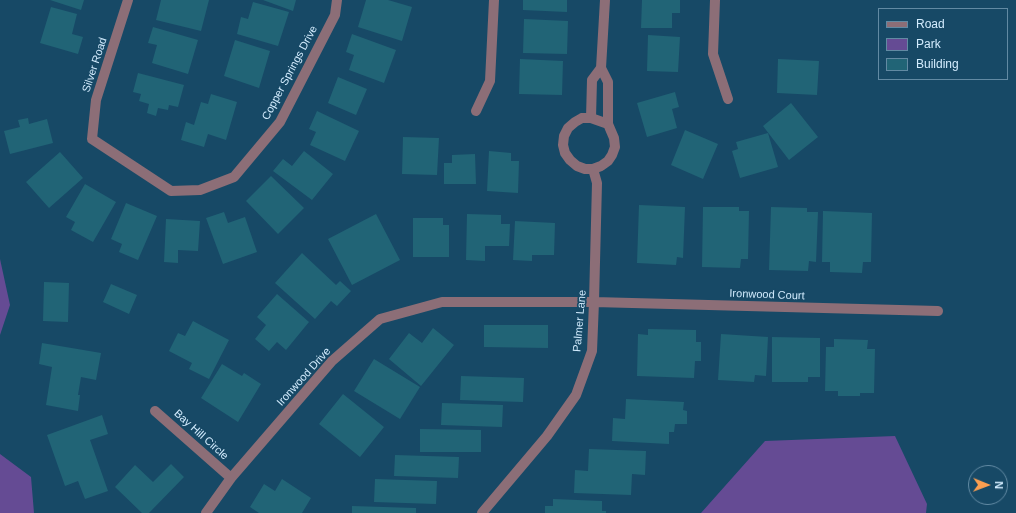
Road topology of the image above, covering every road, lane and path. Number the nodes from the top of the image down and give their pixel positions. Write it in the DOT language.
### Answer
graph roads {
  1 [pos="128,0"];
  2 [pos="337,0"];
  3 [pos="494,0"];
  4 [pos="605,0"];
  5 [pos="715,0"];
  6 [pos="601,68"];
  7 [pos="728,99"];
  8 [pos="476,111"];
  9 [pos="591,118"];
  10 [pos="608,124"];
  11 [pos="92,139"];
  12 [pos="593,169"];
  13 [pos="594,302"];
  14 [pos="938,311"];
  15 [pos="156,411"];
  16 [pos="231,478"];
  17 [pos="206,513"];
  18 [pos="482,513"];
  1 -- 11 [label="street, Silver Road"];
  2 -- 11 [label="street, Copper Springs Drive"];
  3 -- 8 [label="street"];
  4 -- 6 [label="street"];
  5 -- 7 [label="street"];
  6 -- 9 [label="street"];
  6 -- 10 [label="street"];
  9 -- 10 [label="street"];
  9 -- 12 [label="street"];
  10 -- 12 [label="street"];
  12 -- 13 [label="street, Palmer Lane"];
  13 -- 14 [label="street, Ironwood Court"];
  13 -- 16 [label="street, Ironwood Drive"];
  13 -- 18 [label="street, Palmer Lane"];
  15 -- 16 [label="street, Bay Hill Circle"];
  16 -- 17 [label="street, Ironwood Drive"];
}
